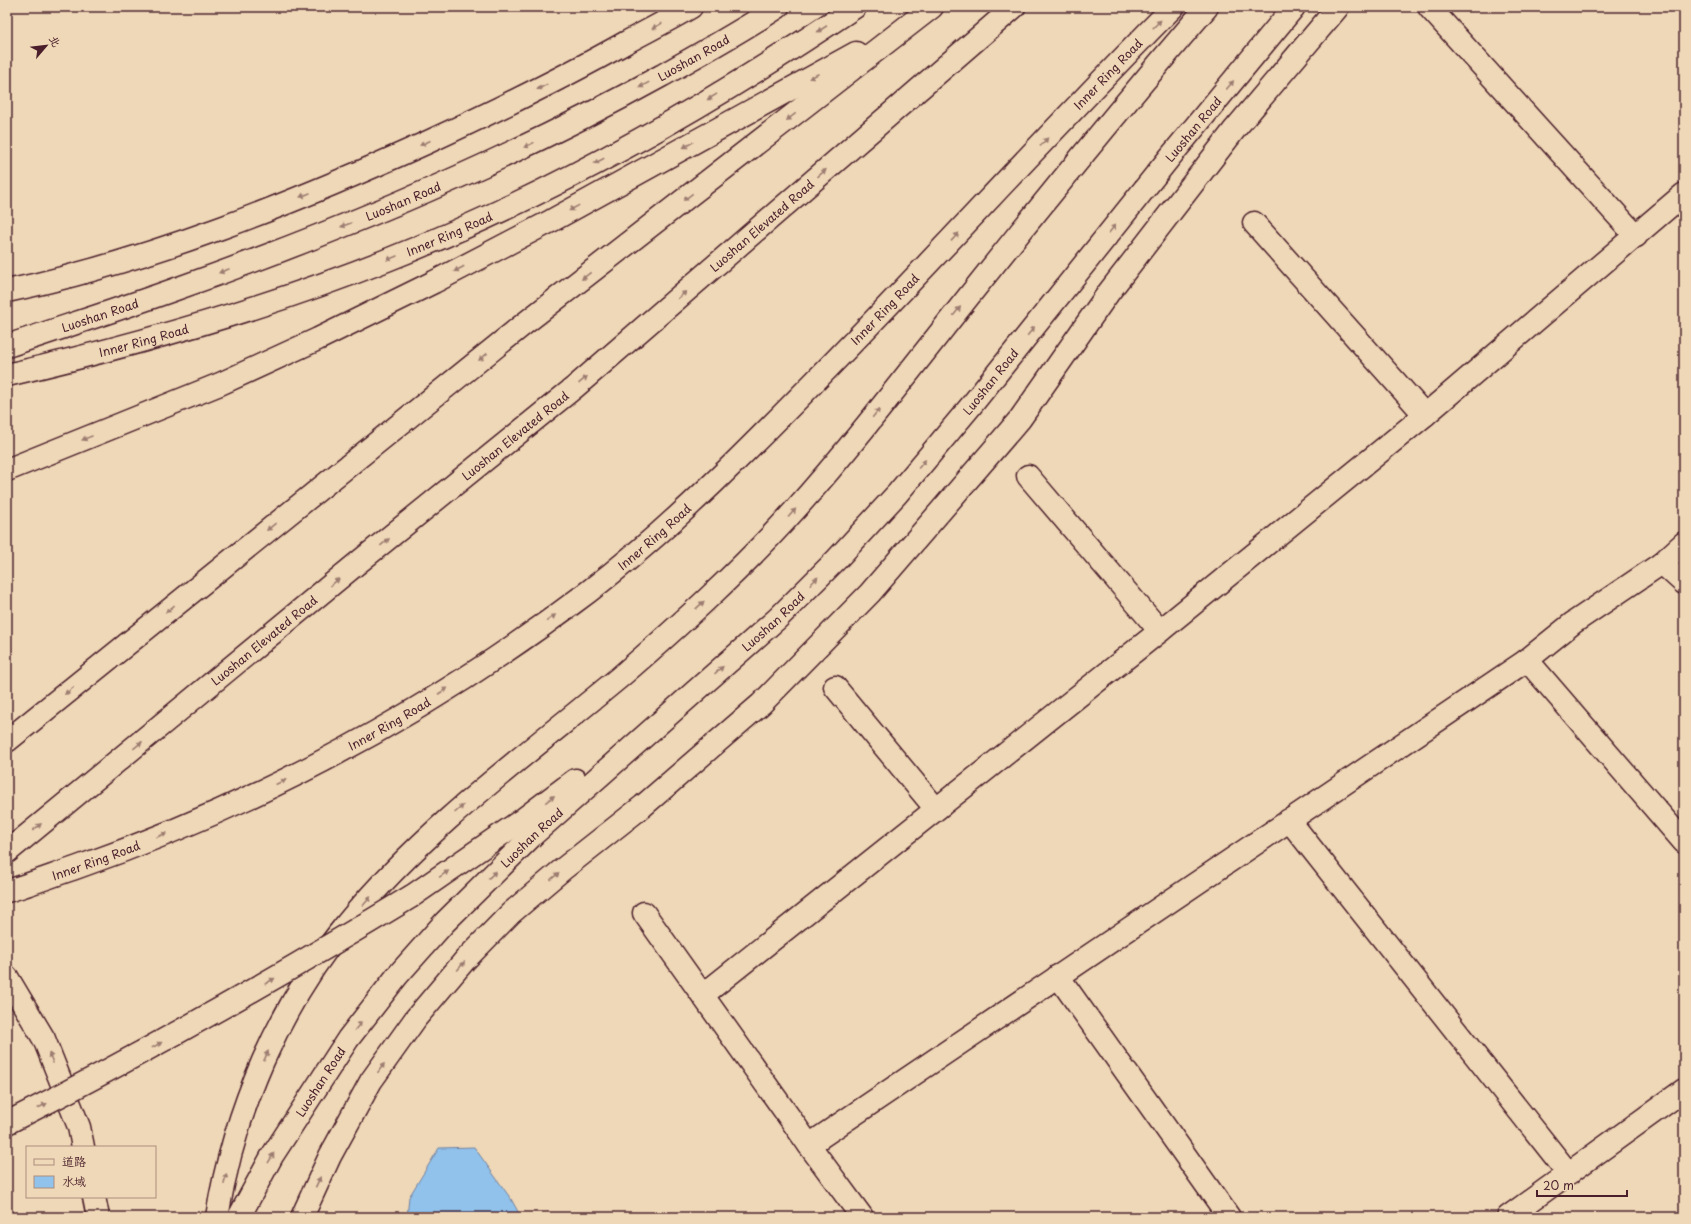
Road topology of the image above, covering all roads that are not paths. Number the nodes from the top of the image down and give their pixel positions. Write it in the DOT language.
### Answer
graph roads {
  1 [pos="691,7"];
  2 [pos="778,7"];
  3 [pos="855,7"];
  4 [pos="932,7"];
  5 [pos="1014,7"];
  6 [pos="1173,7"];
  7 [pos="1207,7"];
  8 [pos="1294,7"];
  9 [pos="1338,7"];
  10 [pos="1429,7"];
  11 [pos="910,24"];
  12 [pos="1684,194"];
  13 [pos="1254,223"];
  14 [pos="1636,236"];
  15 [pos="7,291"];
  16 [pos="7,346"];
  17 [pos="7,375"];
  18 [pos="1425,415"];
  19 [pos="7,470"];
  20 [pos="1028,476"];
  21 [pos="1684,543"];
  22 [pos="1662,563"];
  23 [pos="1684,583"];
  24 [pos="1160,631"];
  25 [pos="1527,660"];
  26 [pos="835,687"];
  27 [pos="690,695"];
  28 [pos="7,741"];
  29 [pos="936,809"];
  30 [pos="1289,820"];
  31 [pos="1684,842"];
  32 [pos="7,852"];
  33 [pos="7,891"];
  34 [pos="644,913"];
  35 [pos="1058,976"];
  36 [pos="7,977"];
  37 [pos="702,995"];
  38 [pos="1684,1090"];
  39 [pos="7,1123"];
  40 [pos="83,1146"];
  41 [pos="809,1146"];
  42 [pos="1569,1174"];
  43 [pos="94,1198"];
  44 [pos="98,1217"];
  45 [pos="217,1217"];
  46 [pos="239,1217"];
  47 [pos="302,1217"];
  48 [pos="862,1217"];
  49 [pos="1229,1217"];
  50 [pos="1508,1217"];
  1 -- 15 [label="main road, one-way"];
  2 -- 16 [label="main road, Luoshan Road, one-way"];
  3 -- 17 [label="main road, Inner Ring Road, one-way"];
  4 -- 11 [label="main road"];
  32 -- 5 [label="main road, Luoshan Elevated Road, one-way"];
  33 -- 6 [label="main road, Inner Ring Road, one-way"];
  45 -- 7 [label="main road, one-way"];
  27 -- 8 [label="main road, Luoshan Road, one-way"];
  47 -- 9 [label="main road, one-way"];
  10 -- 14 [label="main road"];
  11 -- 19 [label="main road, one-way"];
  11 -- 28 [label="main road, one-way"];
  12 -- 14 [label="main road"];
  13 -- 18 [label="main road"];
  14 -- 18 [label="main road"];
  18 -- 24 [label="main road"];
  20 -- 24 [label="main road"];
  21 -- 22 [label="main road"];
  22 -- 23 [label="main road"];
  22 -- 25 [label="main road"];
  24 -- 29 [label="main road"];
  25 -- 30 [label="main road"];
  25 -- 31 [label="main road"];
  26 -- 29 [label="main road"];
  39 -- 27 [label="main road, one-way, bridge"];
  46 -- 27 [label="main road, Luoshan Road, one-way"];
  29 -- 37 [label="main road"];
  30 -- 35 [label="main road"];
  30 -- 42 [label="main road"];
  34 -- 37 [label="main road"];
  35 -- 41 [label="main road"];
  35 -- 49 [label="main road"];
  40 -- 36 [label="main road, one-way"];
  37 -- 41 [label="main road"];
  38 -- 42 [label="main road"];
  41 -- 48 [label="main road"];
  42 -- 50 [label="main road"];
  43 -- 44 [label="main road"];
}
